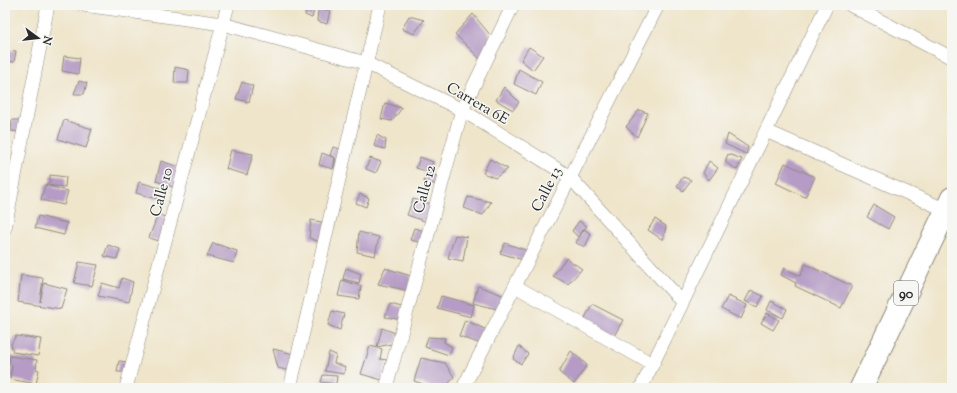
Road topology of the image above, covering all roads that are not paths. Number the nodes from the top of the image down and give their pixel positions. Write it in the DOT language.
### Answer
graph roads {
  1 [pos="48,5"];
  2 [pos="83,5"];
  3 [pos="228,5"];
  4 [pos="380,5"];
  5 [pos="513,5"];
  6 [pos="658,5"];
  7 [pos="827,5"];
  8 [pos="850,5"];
  9 [pos="98,6"];
  10 [pos="222,24"];
  11 [pos="952,58"];
  12 [pos="366,63"];
  13 [pos="462,110"];
  14 [pos="766,131"];
  15 [pos="570,177"];
  16 [pos="949,204"];
  17 [pos="5,228"];
  18 [pos="515,286"];
  19 [pos="682,302"];
  20 [pos="652,364"];
  21 [pos="126,388"];
  22 [pos="290,388"];
  23 [pos="386,388"];
  24 [pos="463,388"];
  25 [pos="641,388"];
  26 [pos="861,388"];
  1 -- 17 [label="street"];
  2 -- 9 [label="street, Carrera 6E"];
  3 -- 10 [label="street, Calle 10"];
  4 -- 12 [label="street"];
  5 -- 13 [label="street, Calle 12"];
  6 -- 15 [label="street, Calle 13"];
  7 -- 14 [label="street"];
  8 -- 11 [label="street"];
  9 -- 10 [label="street, Carrera 6E"];
  10 -- 12 [label="street, Carrera 6E"];
  10 -- 21 [label="street, Calle 10"];
  12 -- 13 [label="street, Carrera 6E"];
  12 -- 22 [label="street"];
  13 -- 15 [label="street, Carrera 6E"];
  13 -- 23 [label="street, Calle 12"];
  14 -- 16 [label="street"];
  14 -- 19 [label="street"];
  15 -- 18 [label="street, Calle 13"];
  15 -- 19 [label="street, Carrera 6E"];
  16 -- 26 [label="highway, 90"];
  18 -- 20 [label="street"];
  18 -- 24 [label="street, Calle 13"];
  19 -- 20 [label="street"];
  20 -- 25 [label="street"];
}
